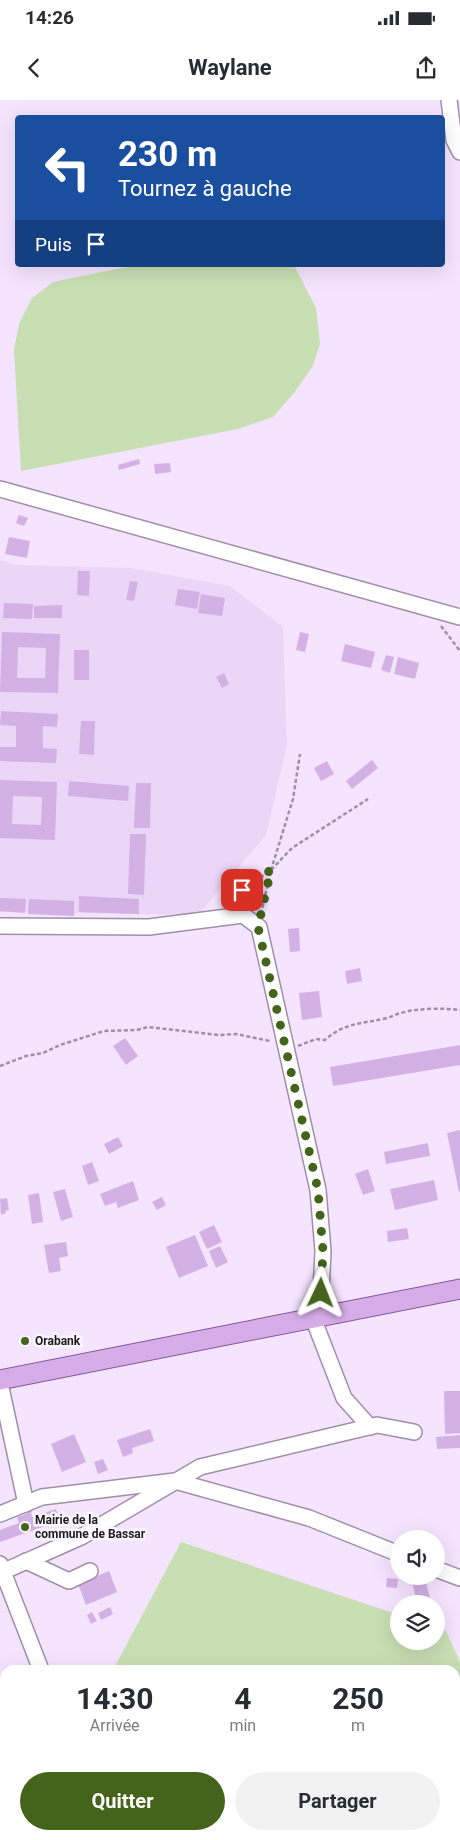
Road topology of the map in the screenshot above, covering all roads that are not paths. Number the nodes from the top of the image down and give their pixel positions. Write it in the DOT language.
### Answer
graph roads {
  1 [pos="449,100"];
  2 [pos="460,152"];
  3 [pos="0,489"];
  4 [pos="460,617"];
  5 [pos="0,926"];
  6 [pos="460,1290"];
  7 [pos="313,1318"];
  8 [pos="0,1382"];
  9 [pos="370,1426"];
  10 [pos="414,1432"];
  11 [pos="175,1482"];
  12 [pos="26,1504"];
  13 [pos="0,1514"];
  14 [pos="390,1550"];
  15 [pos="26,1561"];
  16 [pos="1,1569"];
  17 [pos="90,1571"];
  18 [pos="445,1572"];
  19 [pos="460,1578"];
  20 [pos="39,1665"];
  1 -- 2 [label="street"];
  3 -- 4 [label="street"];
  5 -- 7 [label="street"];
  6 -- 7 [label="main road"];
  7 -- 8 [label="main road"];
  7 -- 9 [label="street"];
  8 -- 12 [label="street"];
  9 -- 10 [label="street"];
  9 -- 11 [label="street"];
  11 -- 12 [label="street"];
  11 -- 14 [label="street"];
  11 -- 15 [label="street"];
  12 -- 13 [label="street"];
  15 -- 16 [label="street"];
  15 -- 17 [label="street"];
  16 -- 20 [label="street"];
  18 -- 19 [label="street"];
}
